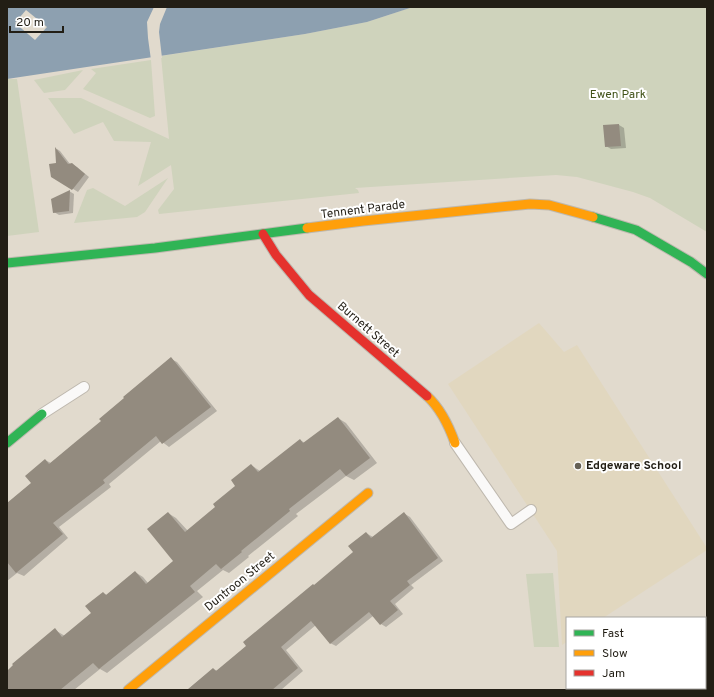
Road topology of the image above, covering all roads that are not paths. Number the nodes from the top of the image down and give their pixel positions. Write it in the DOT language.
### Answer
graph roads {
  1 [pos="263,234"];
  2 [pos="7,263"];
  3 [pos="707,274"];
  4 [pos="84,387"];
  5 [pos="42,414"];
  6 [pos="455,442"];
  7 [pos="7,443"];
  8 [pos="368,493"];
  9 [pos="531,510"];
  10 [pos="128,690"];
  1 -- 2 [label="street, Tennent Parade"];
  1 -- 3 [label="street, Tennent Parade"];
  1 -- 6 [label="street, Burnett Street"];
  4 -- 5 [label="lane"];
  5 -- 7 [label="street"];
  6 -- 9 [label="lane"];
  8 -- 10 [label="street, Duntroon Street"];
}
